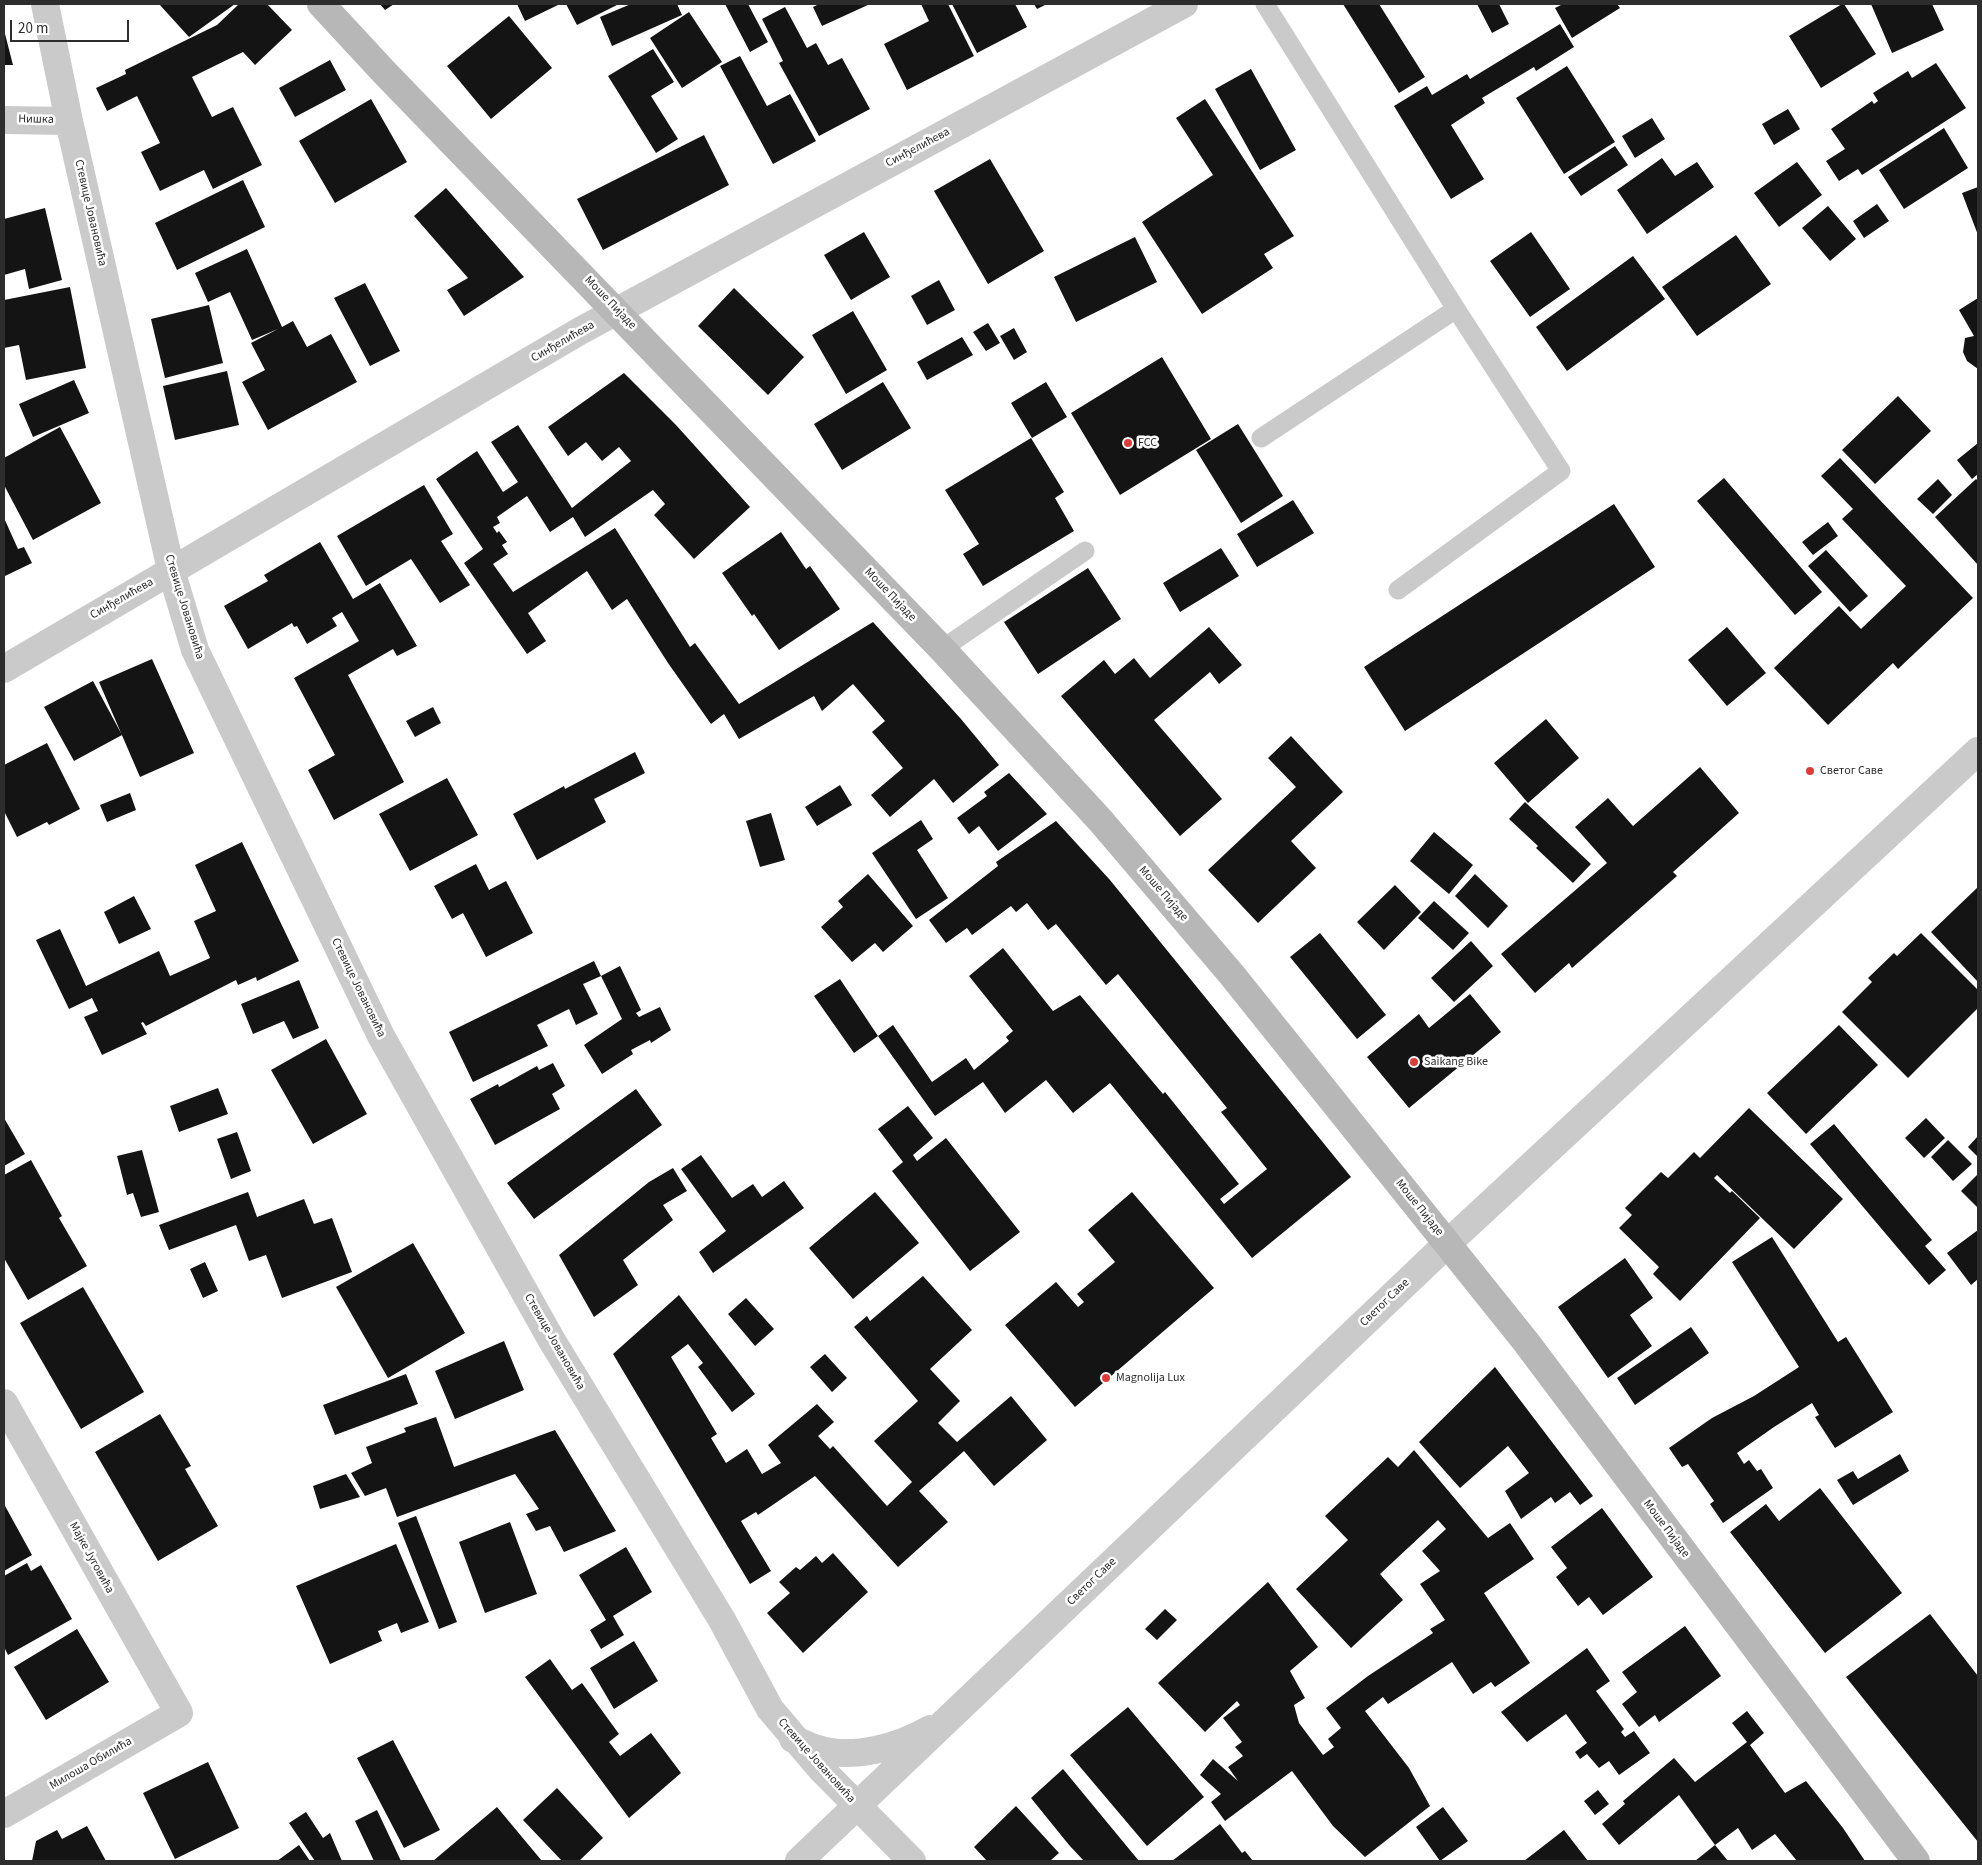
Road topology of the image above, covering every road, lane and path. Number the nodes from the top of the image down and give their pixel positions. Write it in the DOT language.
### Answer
graph roads {
  1 [pos="45,4"];
  2 [pos="321,4"];
  3 [pos="1184,4"];
  4 [pos="1265,4"];
  5 [pos="4,120"];
  6 [pos="69,121"];
  7 [pos="1456,309"];
  8 [pos="617,311"];
  9 [pos="1261,438"];
  10 [pos="1085,551"];
  11 [pos="171,570"];
  12 [pos="1398,590"];
  13 [pos="942,649"];
  14 [pos="4,669"];
  15 [pos="1978,751"];
  16 [pos="1448,1244"];
  17 [pos="4,1403"];
  18 [pos="178,1713"];
  19 [pos="950,1718"];
  20 [pos="793,1739"];
  21 [pos="857,1807"];
  22 [pos="4,1814"];
  23 [pos="799,1861"];
  24 [pos="912,1861"];
  25 [pos="1916,1861"];
  1 -- 6 [label="street, Стевице Јовановића"];
  2 -- 8 [label="main road, Моше Пијаде"];
  3 -- 8 [label="street, Синђелићева"];
  4 -- 7 [label="lane"];
  5 -- 6 [label="street, Нишка"];
  6 -- 11 [label="street, Стевице Јовановића"];
  7 -- 9 [label="lane"];
  7 -- 12 [label="lane"];
  8 -- 11 [label="street, Синђелићева"];
  8 -- 13 [label="main road, Моше Пијаде"];
  10 -- 13 [label="lane"];
  11 -- 14 [label="street, Синђелићева"];
  11 -- 20 [label="street, Стевице Јовановића"];
  13 -- 16 [label="main road, Моше Пијаде"];
  15 -- 16 [label="street, Светог Саве"];
  16 -- 19 [label="street, Светог Саве"];
  16 -- 25 [label="main road, Моше Пијаде"];
  17 -- 18 [label="street, Мајке Југовића"];
  18 -- 22 [label="street, Милоша Обилића"];
  19 -- 20 [label="street"];
  19 -- 21 [label="street, Светог Саве"];
  20 -- 21 [label="street, Стевице Јовановића"];
  21 -- 23 [label="street, Светог Саве"];
  21 -- 24 [label="street, Стевице Јовановића"];
}
